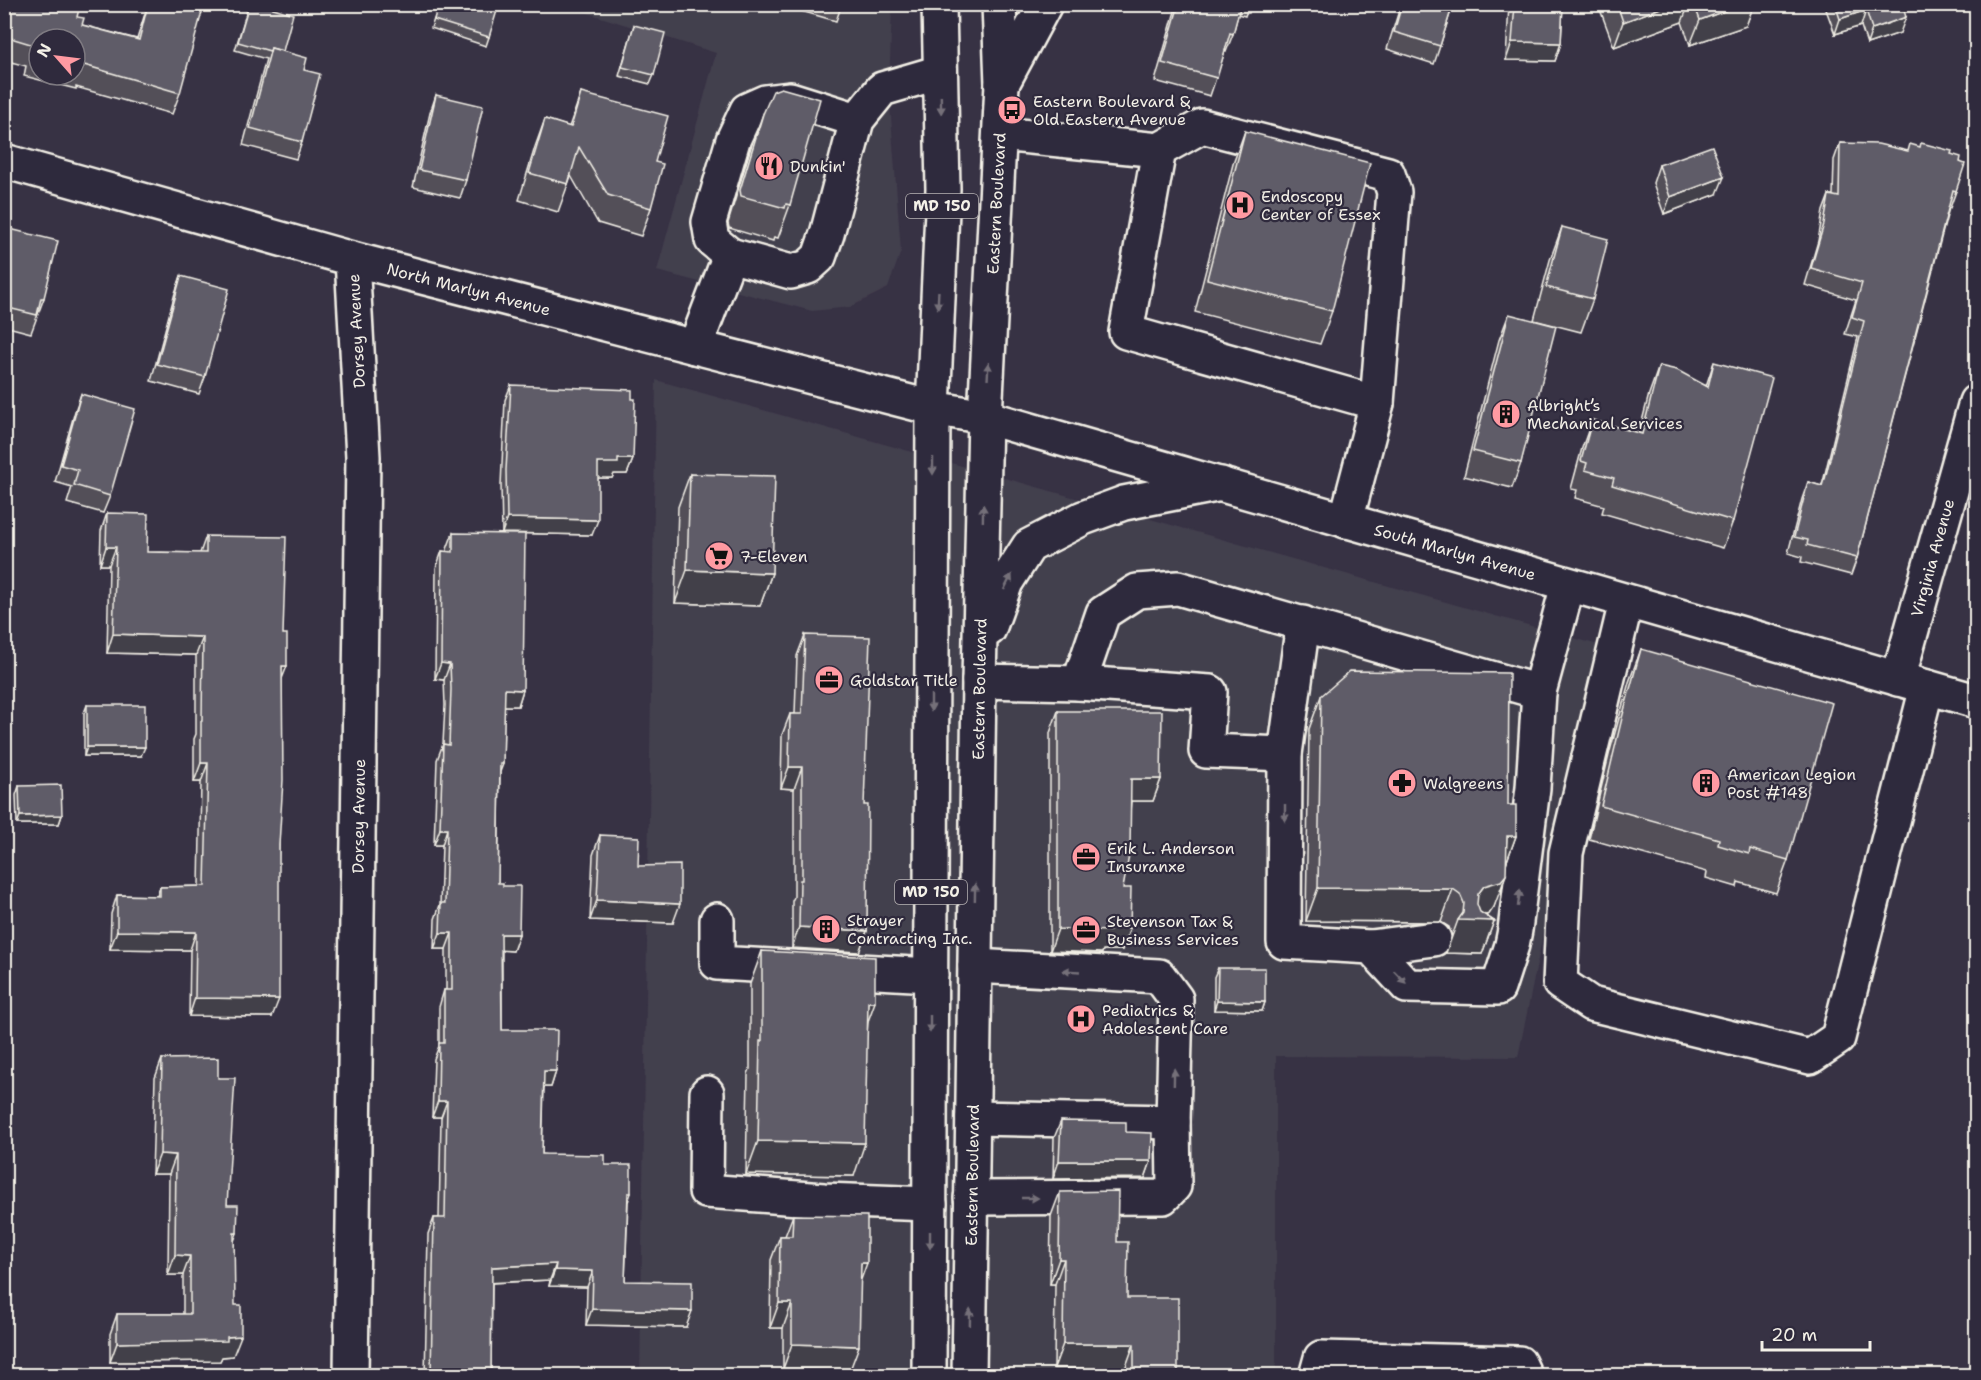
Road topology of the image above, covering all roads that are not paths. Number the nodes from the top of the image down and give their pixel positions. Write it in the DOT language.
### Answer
graph roads {
  1 [pos="939,4"];
  2 [pos="999,4"];
  3 [pos="1046,4"];
  4 [pos="940,72"];
  5 [pos="1002,84"];
  6 [pos="857,120"];
  7 [pos="1000,134"];
  8 [pos="1159,150"];
  9 [pos="4,161"];
  10 [pos="730,255"];
  11 [pos="352,259"];
  12 [pos="696,347"];
  13 [pos="1977,402"];
  14 [pos="1377,403"];
  15 [pos="933,408"];
  16 [pos="985,417"];
  17 [pos="1221,484"];
  18 [pos="1346,521"];
  19 [pos="1568,585"];
  20 [pos="1626,602"];
  21 [pos="1303,623"];
  22 [pos="979,669"];
  23 [pos="1079,683"];
  24 [pos="1912,683"];
  25 [pos="1539,692"];
  26 [pos="1977,701"];
  27 [pos="1285,754"];
  28 [pos="717,920"];
  29 [pos="1515,930"];
  30 [pos="1482,934"];
  31 [pos="1434,939"];
  32 [pos="1371,947"];
  33 [pos="975,966"];
  34 [pos="931,975"];
  35 [pos="707,1093"];
  36 [pos="972,1118"];
  37 [pos="1173,1122"];
  38 [pos="971,1198"];
  39 [pos="930,1204"];
  40 [pos="351,1376"];
  41 [pos="929,1376"];
  42 [pos="969,1376"];
  43 [pos="1316,1376"];
  44 [pos="1525,1376"];
  1 -- 4 [label="street, MD 150"];
  2 -- 5 [label="street, Eastern Boulevard / MD 150"];
  3 -- 5 [label="street"];
  4 -- 6 [label="street"];
  4 -- 15 [label="street, MD 150, one-way"];
  5 -- 7 [label="street, Eastern Boulevard / MD 150"];
  6 -- 10 [label="street"];
  6 -- 10 [label="street"];
  7 -- 8 [label="street"];
  16 -- 7 [label="street, Eastern Boulevard / MD 150, one-way"];
  8 -- 14 [label="street"];
  8 -- 14 [label="street"];
  9 -- 11 [label="street, North Marlyn Avenue"];
  10 -- 12 [label="street"];
  11 -- 12 [label="street, North Marlyn Avenue"];
  11 -- 40 [label="street, Dorsey Avenue"];
  12 -- 15 [label="street, North Marlyn Avenue"];
  13 -- 24 [label="street, Virginia Avenue"];
  14 -- 18 [label="street"];
  15 -- 16 [label="street, South Marlyn Avenue"];
  15 -- 34 [label="street, MD 150, one-way"];
  16 -- 17 [label="street, South Marlyn Avenue"];
  22 -- 16 [label="street, Eastern Boulevard / MD 150, one-way"];
  17 -- 18 [label="street, South Marlyn Avenue"];
  22 -- 17 [label="street, one-way"];
  18 -- 19 [label="street, South Marlyn Avenue"];
  19 -- 20 [label="street, South Marlyn Avenue"];
  19 -- 25 [label="street"];
  20 -- 24 [label="street, South Marlyn Avenue"];
  20 -- 24 [label="street, Virginia Avenue"];
  21 -- 23 [label="street"];
  21 -- 25 [label="street"];
  21 -- 27 [label="street"];
  22 -- 23 [label="street"];
  33 -- 22 [label="street, Eastern Boulevard / MD 150, one-way"];
  23 -- 27 [label="street"];
  24 -- 26 [label="street, South Marlyn Avenue"];
  29 -- 25 [label="street, one-way"];
  27 -- 32 [label="street, one-way"];
  28 -- 34 [label="street"];
  29 -- 30 [label="street"];
  32 -- 29 [label="street, one-way"];
  31 -- 32 [label="street"];
  33 -- 36 [label="street, Eastern Boulevard / MD 150"];
  37 -- 33 [label="street, one-way"];
  34 -- 39 [label="street, MD 150, one-way"];
  35 -- 39 [label="street"];
  36 -- 37 [label="street"];
  36 -- 38 [label="street, Eastern Boulevard / MD 150"];
  38 -- 37 [label="street, one-way"];
  42 -- 38 [label="street, Eastern Boulevard / MD 150, one-way"];
  39 -- 41 [label="street, MD 150, one-way"];
  43 -- 44 [label="street"];
}
